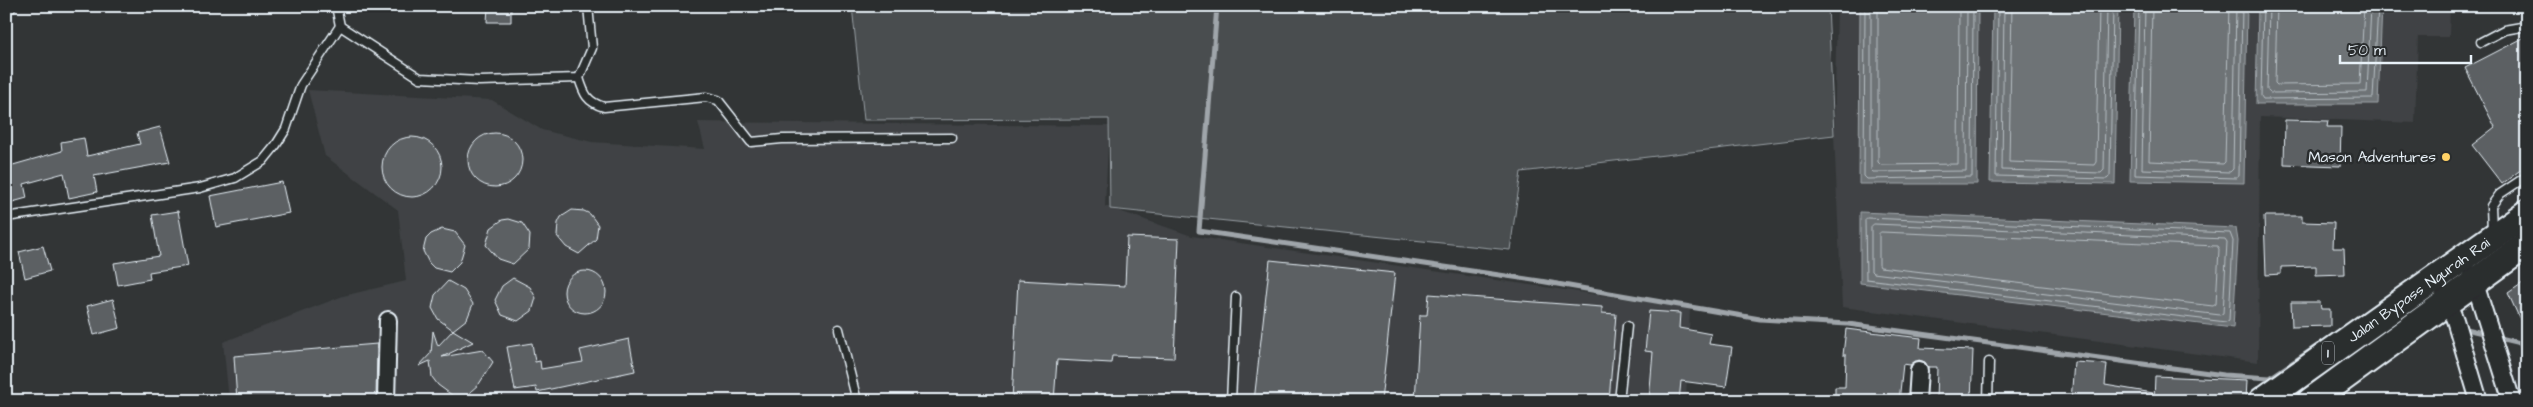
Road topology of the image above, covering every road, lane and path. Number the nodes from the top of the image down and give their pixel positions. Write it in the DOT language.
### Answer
graph roads {
  1 [pos="336,6"];
  2 [pos="588,6"];
  3 [pos="340,26"];
  4 [pos="2527,26"];
  5 [pos="2481,42"];
  6 [pos="579,78"];
  7 [pos="952,138"];
  8 [pos="2527,176"];
  9 [pos="2527,213"];
  10 [pos="6,217"];
  11 [pos="2493,237"];
  12 [pos="2527,244"];
  13 [pos="2464,257"];
  14 [pos="2475,280"];
  15 [pos="2415,292"];
  16 [pos="1236,297"];
  17 [pos="2436,315"];
  18 [pos="388,320"];
  19 [pos="1627,326"];
  20 [pos="839,329"];
  21 [pos="1989,362"];
  22 [pos="1919,370"];
  23 [pos="386,401"];
  24 [pos="857,401"];
  25 [pos="1231,401"];
  26 [pos="1619,401"];
  27 [pos="1917,401"];
  28 [pos="1988,401"];
  29 [pos="2262,401"];
  30 [pos="2310,401"];
  31 [pos="2479,401"];
  32 [pos="2512,401"];
  1 -- 3 [label="lane"];
  2 -- 6 [label="lane"];
  3 -- 6 [label="lane"];
  3 -- 10 [label="lane"];
  4 -- 5 [label="lane"];
  6 -- 7 [label="lane"];
  8 -- 11 [label="lane"];
  9 -- 11 [label="highway, Jalan Bypass Ngurah Rai / 1"];
  11 -- 13 [label="highway, Jalan Bypass Ngurah Rai / 1"];
  12 -- 14 [label="highway, Jalan Bypass Ngurah Rai / 1"];
  13 -- 14 [label="street"];
  13 -- 15 [label="highway, Jalan Bypass Ngurah Rai / 1"];
  14 -- 17 [label="highway, Jalan Bypass Ngurah Rai / 1"];
  14 -- 32 [label="street"];
  15 -- 17 [label="street"];
  15 -- 29 [label="highway, Jalan Bypass Ngurah Rai / 1"];
  16 -- 25 [label="lane"];
  17 -- 30 [label="highway, Jalan Bypass Ngurah Rai / 1"];
  17 -- 31 [label="street"];
  18 -- 23 [label="street"];
  19 -- 26 [label="lane"];
  20 -- 24 [label="lane"];
  21 -- 28 [label="lane"];
  22 -- 27 [label="street"];
}
